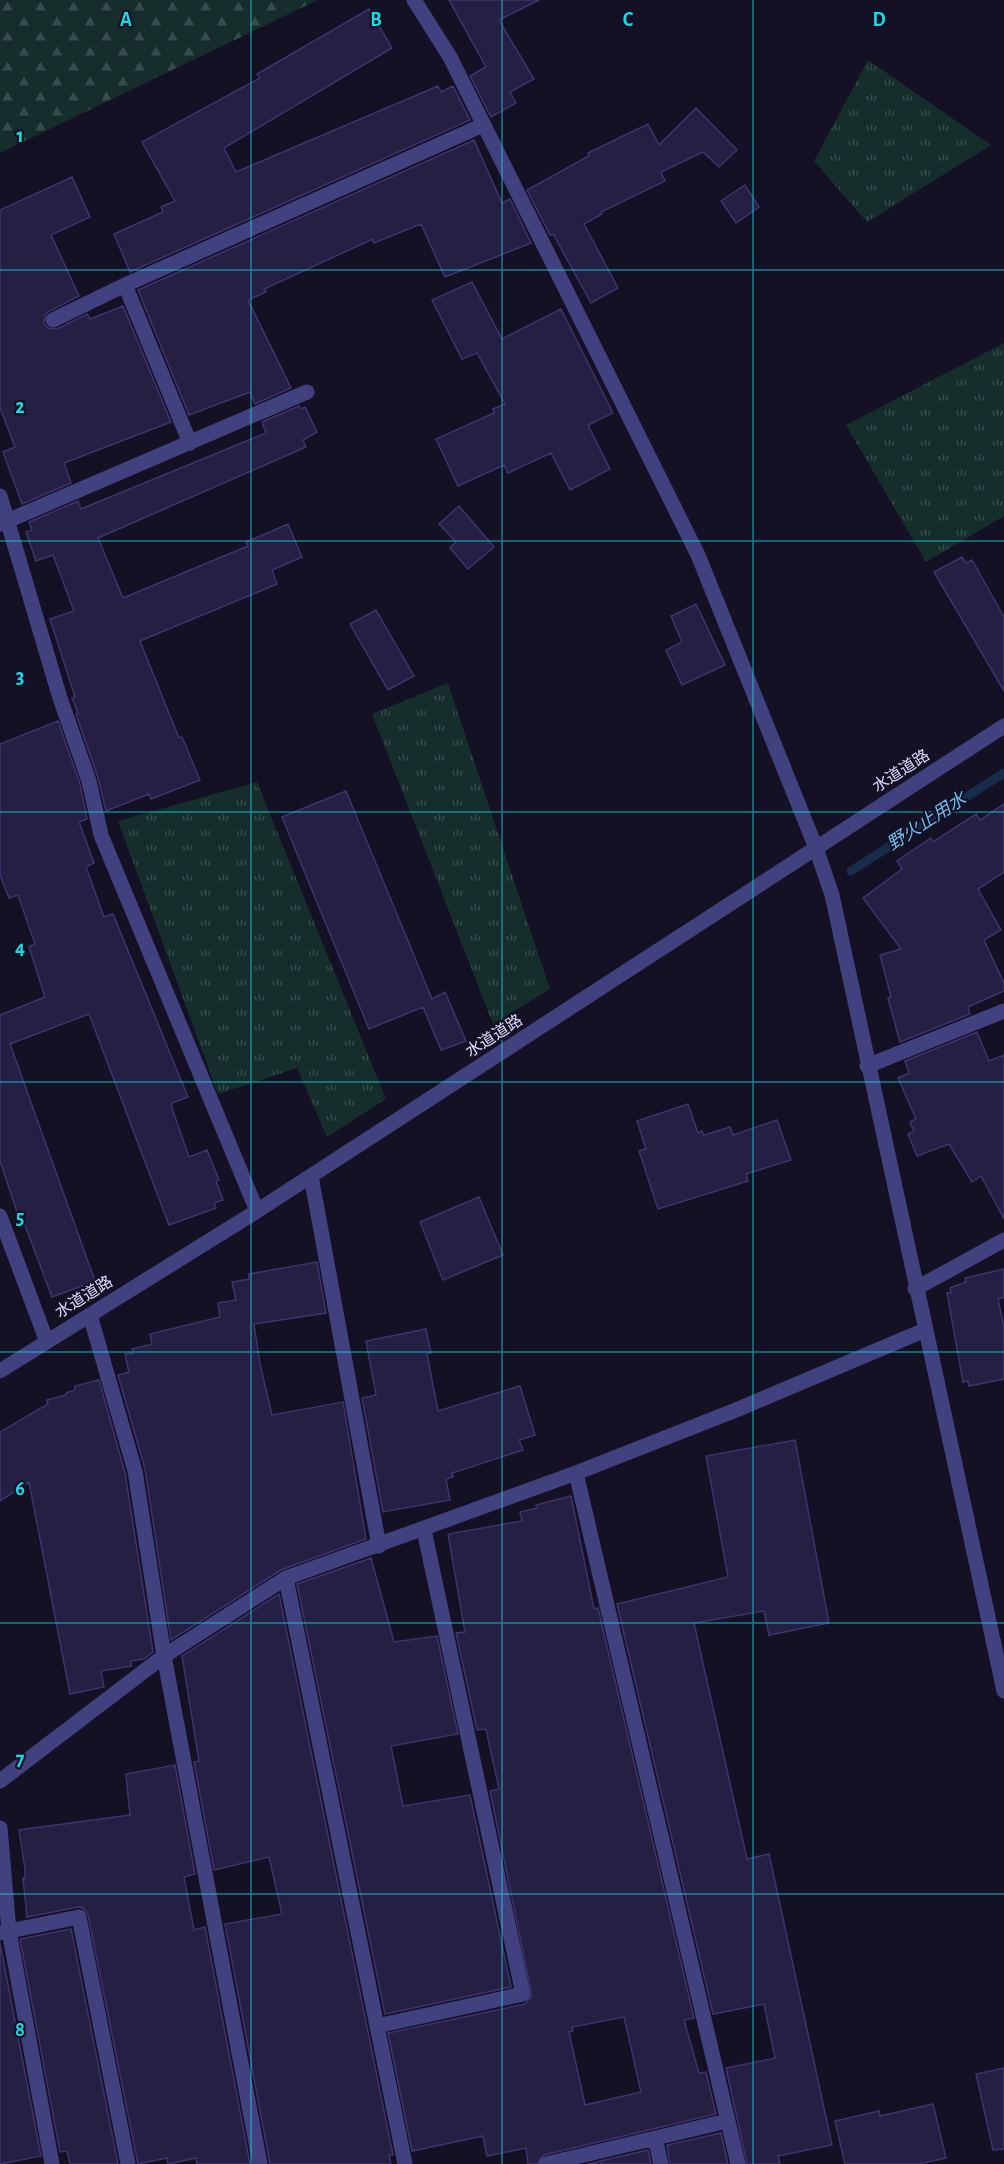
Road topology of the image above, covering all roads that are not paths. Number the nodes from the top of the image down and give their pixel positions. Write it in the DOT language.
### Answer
graph roads {
  1 [pos="414,0"];
  2 [pos="483,125"];
  3 [pos="125,285"];
  4 [pos="53,320"];
  5 [pos="307,392"];
  6 [pos="190,443"];
  7 [pos="0,496"];
  8 [pos="4,523"];
  9 [pos="1004,726"];
  10 [pos="816,848"];
  11 [pos="1004,1011"];
  12 [pos="867,1066"];
  13 [pos="311,1176"];
  14 [pos="257,1212"];
  15 [pos="0,1216"];
  16 [pos="1004,1240"];
  17 [pos="915,1289"];
  18 [pos="90,1315"];
  19 [pos="925,1330"];
  20 [pos="47,1342"];
  21 [pos="0,1371"];
  22 [pos="576,1473"];
  23 [pos="424,1530"];
  24 [pos="379,1546"];
  25 [pos="286,1578"];
  26 [pos="164,1656"];
  27 [pos="1004,1691"];
  28 [pos="0,1781"];
  29 [pos="0,1828"];
  30 [pos="4,1932"];
  31 [pos="377,2026"];
  32 [pos="727,2121"];
  33 [pos="655,2138"];
  34 [pos="52,2164"];
  35 [pos="128,2164"];
  36 [pos="260,2164"];
  37 [pos="405,2164"];
  38 [pos="546,2164"];
  39 [pos="661,2164"];
  40 [pos="738,2164"];
  1 -- 2 [label="street"];
  2 -- 3 [label="street"];
  2 -- 10 [label="street"];
  3 -- 4 [label="street"];
  3 -- 6 [label="street"];
  5 -- 6 [label="street"];
  6 -- 8 [label="street"];
  7 -- 8 [label="street"];
  8 -- 14 [label="street"];
  9 -- 10 [label="street, 水道道路"];
  10 -- 12 [label="street"];
  10 -- 13 [label="street, 水道道路"];
  11 -- 12 [label="street"];
  12 -- 17 [label="street"];
  13 -- 14 [label="street, 水道道路"];
  13 -- 24 [label="street"];
  14 -- 18 [label="street, 水道道路"];
  15 -- 20 [label="street"];
  16 -- 17 [label="street"];
  17 -- 19 [label="street"];
  18 -- 20 [label="street, 水道道路"];
  18 -- 26 [label="street"];
  19 -- 22 [label="street"];
  19 -- 27 [label="street"];
  20 -- 21 [label="street, 水道道路"];
  22 -- 23 [label="street"];
  22 -- 32 [label="street"];
  23 -- 24 [label="street"];
  23 -- 31 [label="street"];
  24 -- 25 [label="street"];
  25 -- 26 [label="street"];
  25 -- 31 [label="street"];
  26 -- 28 [label="street"];
  26 -- 36 [label="street"];
  29 -- 30 [label="street"];
  30 -- 34 [label="street"];
  30 -- 35 [label="street"];
  31 -- 37 [label="street"];
  32 -- 33 [label="street"];
  32 -- 40 [label="street"];
  33 -- 38 [label="street"];
  33 -- 39 [label="street"];
}
